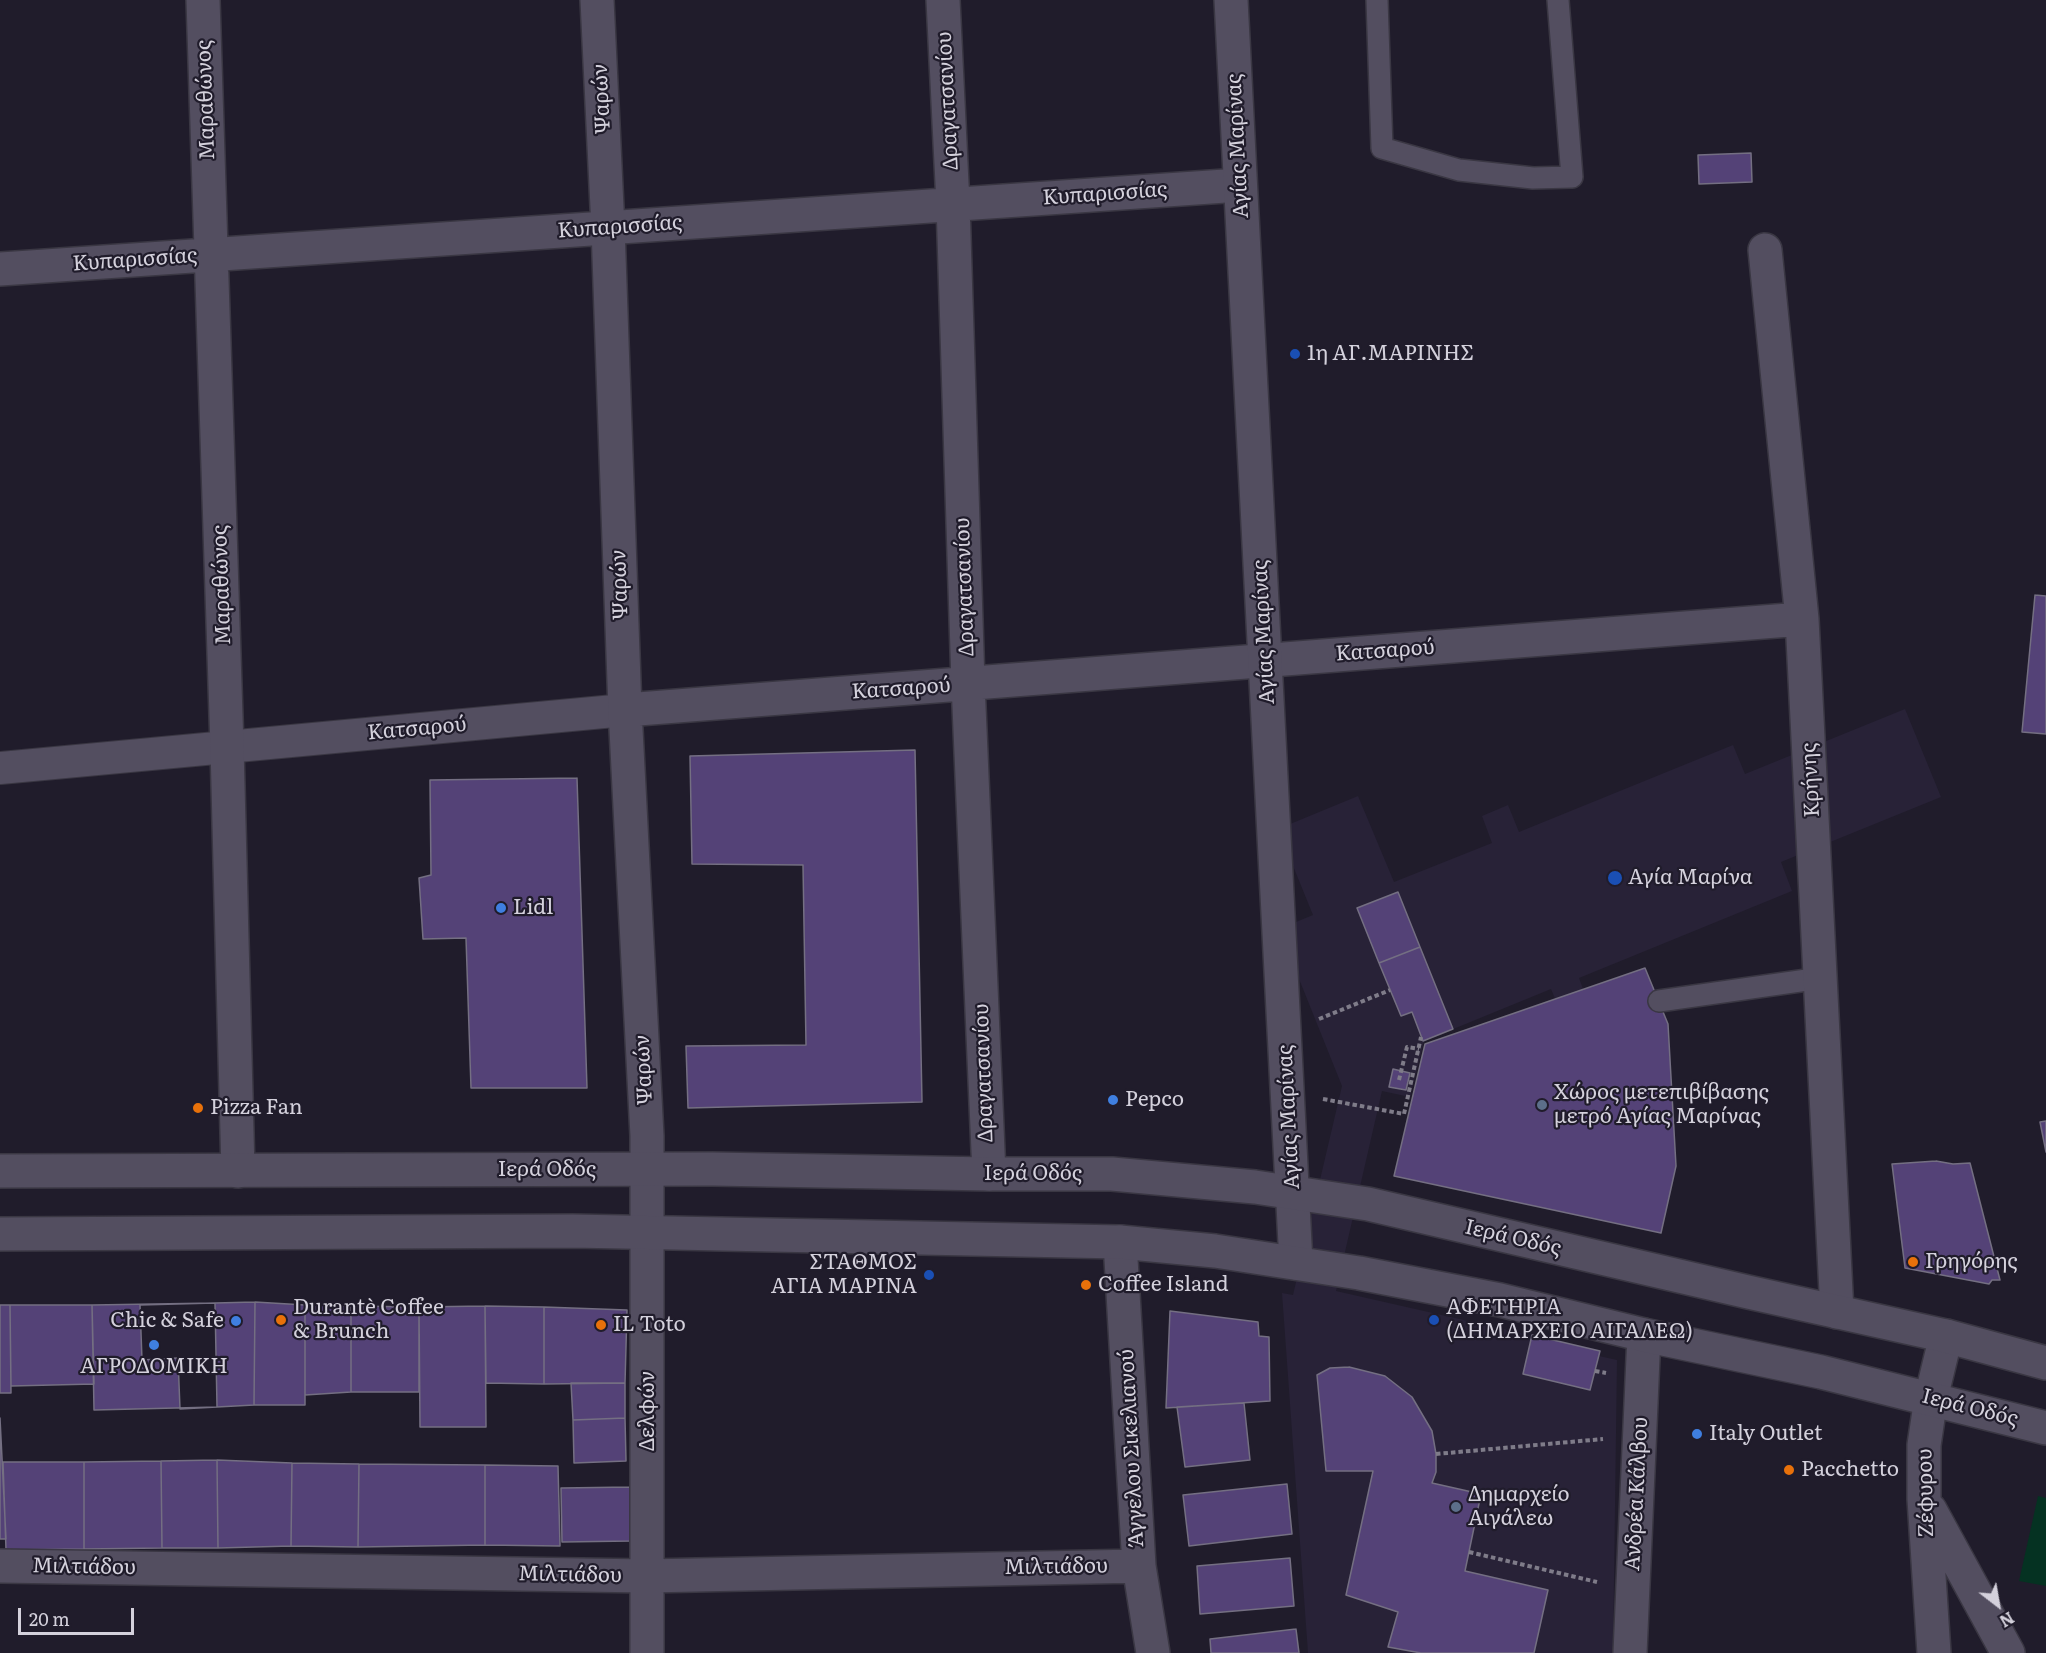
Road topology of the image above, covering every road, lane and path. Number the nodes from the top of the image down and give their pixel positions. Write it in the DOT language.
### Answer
graph roads {
  1 [pos="202,0"];
  2 [pos="597,0"];
  3 [pos="943,0"];
  4 [pos="1231,0"];
  5 [pos="1377,0"];
  6 [pos="1558,0"];
  7 [pos="1240,185"];
  8 [pos="953,204"];
  9 [pos="608,228"];
  10 [pos="1765,250"];
  11 [pos="212,255"];
  12 [pos="0,269"];
  13 [pos="1802,619"];
  14 [pos="1265,660"];
  15 [pos="968,684"];
  16 [pos="625,710"];
  17 [pos="227,747"];
  18 [pos="0,768"];
  19 [pos="1821,978"];
  20 [pos="1390,990"];
  21 [pos="1659,1001"];
  22 [pos="1285,1032"];
  23 [pos="1421,1037"];
  24 [pos="1419,1049"];
  25 [pos="1399,1080"];
  26 [pos="1288,1093"];
  27 [pos="647,1170"];
  28 [pos="0,1171"];
  29 [pos="238,1171"];
  30 [pos="989,1174"];
  31 [pos="1293,1191"];
  32 [pos="648,1232"];
  33 [pos="0,1234"];
  34 [pos="1120,1242"];
  35 [pos="1296,1263"];
  36 [pos="1837,1312"];
  37 [pos="1644,1335"];
  38 [pos="1946,1336"];
  39 [pos="2046,1363"];
  40 [pos="1931,1398"];
  41 [pos="2046,1428"];
  42 [pos="1640,1436"];
  43 [pos="1436,1454"];
  44 [pos="1924,1499"];
  45 [pos="1469,1552"];
  46 [pos="0,1566"];
  47 [pos="1139,1566"];
  48 [pos="647,1576"];
  49 [pos="1633,1591"];
  50 [pos="647,1653"];
  51 [pos="1153,1653"];
  52 [pos="1630,1653"];
  53 [pos="1935,1653"];
  54 [pos="2008,1653"];
  1 -- 11 [label="street, Μαραθώνος"];
  2 -- 9 [label="street, Ψαρών"];
  3 -- 8 [label="street, Δραγατσανίου"];
  4 -- 7 [label="street, Αγίας Μαρίνας"];
  5 -- 6 [label="lane"];
  7 -- 8 [label="street, Κυπαρισσίας"];
  7 -- 14 [label="street, Αγίας Μαρίνας"];
  8 -- 9 [label="street, Κυπαρισσίας"];
  8 -- 15 [label="street, Δραγατσανίου"];
  9 -- 11 [label="street, Κυπαρισσίας"];
  9 -- 16 [label="street, Ψαρών"];
  10 -- 13 [label="street, Κρήνης"];
  11 -- 12 [label="street, Κυπαρισσίας"];
  11 -- 17 [label="street, Μαραθώνος"];
  13 -- 14 [label="street, Κατσαρού"];
  13 -- 19 [label="street, Κρήνης"];
  14 -- 15 [label="street, Κατσαρού"];
  14 -- 22 [label="street, Αγίας Μαρίνας"];
  15 -- 16 [label="street, Κατσαρού"];
  15 -- 30 [label="street, Δραγατσανίου"];
  16 -- 17 [label="street, Κατσαρού"];
  16 -- 27 [label="street, Ψαρών"];
  17 -- 18 [label="street, Κατσαρού"];
  17 -- 29 [label="street, Μαραθώνος"];
  19 -- 21 [label="lane"];
  19 -- 36 [label="street, Κρήνης"];
  20 -- 22 [label="path"];
  22 -- 26 [label="street, Αγίας Μαρίνας"];
  23 -- 24 [label="path"];
  24 -- 25 [label="path"];
  24 -- 26 [label="path"];
  26 -- 31 [label="street, Αγίας Μαρίνας"];
  27 -- 29 [label="street, Ιερά Οδός"];
  27 -- 30 [label="street, Ιερά Οδός"];
  27 -- 32 [label="street, Δελφών"];
  28 -- 29 [label="street, Ιερά Οδός"];
  30 -- 31 [label="street, Ιερά Οδός"];
  31 -- 35 [label="street, Αγίας Μαρίνας"];
  31 -- 36 [label="street, Ιερά Οδός"];
  32 -- 33 [label="street, Ιερά Οδός"];
  32 -- 34 [label="street, Ιερά Οδός"];
  32 -- 48 [label="street, Δελφών"];
  34 -- 35 [label="street, Ιερά Οδός"];
  34 -- 47 [label="street, Άγγελου Σικελιανού"];
  35 -- 37 [label="street, Ιερά Οδός"];
  36 -- 38 [label="street, Ιερά Οδός"];
  37 -- 40 [label="street, Ιερά Οδός"];
  37 -- 42 [label="street, Ανδρέα Κάλβου"];
  38 -- 39 [label="street, Ιερά Οδός"];
  38 -- 40 [label="street, Ζέφυρου"];
  40 -- 41 [label="street, Ιερά Οδός"];
  40 -- 44 [label="street, Ζέφυρου"];
  42 -- 43 [label="path"];
  42 -- 49 [label="street, Ανδρέα Κάλβου"];
  44 -- 53 [label="street, Ζέφυρου"];
  44 -- 54 [label="street"];
  45 -- 49 [label="path"];
  46 -- 48 [label="street, Μιλτιάδου"];
  47 -- 48 [label="street, Μιλτιάδου"];
  47 -- 51 [label="street, Άγγελου Σικελιανού"];
  48 -- 50 [label="street, Δελφών"];
  49 -- 52 [label="street, Ανδρέα Κάλβου"];
}
